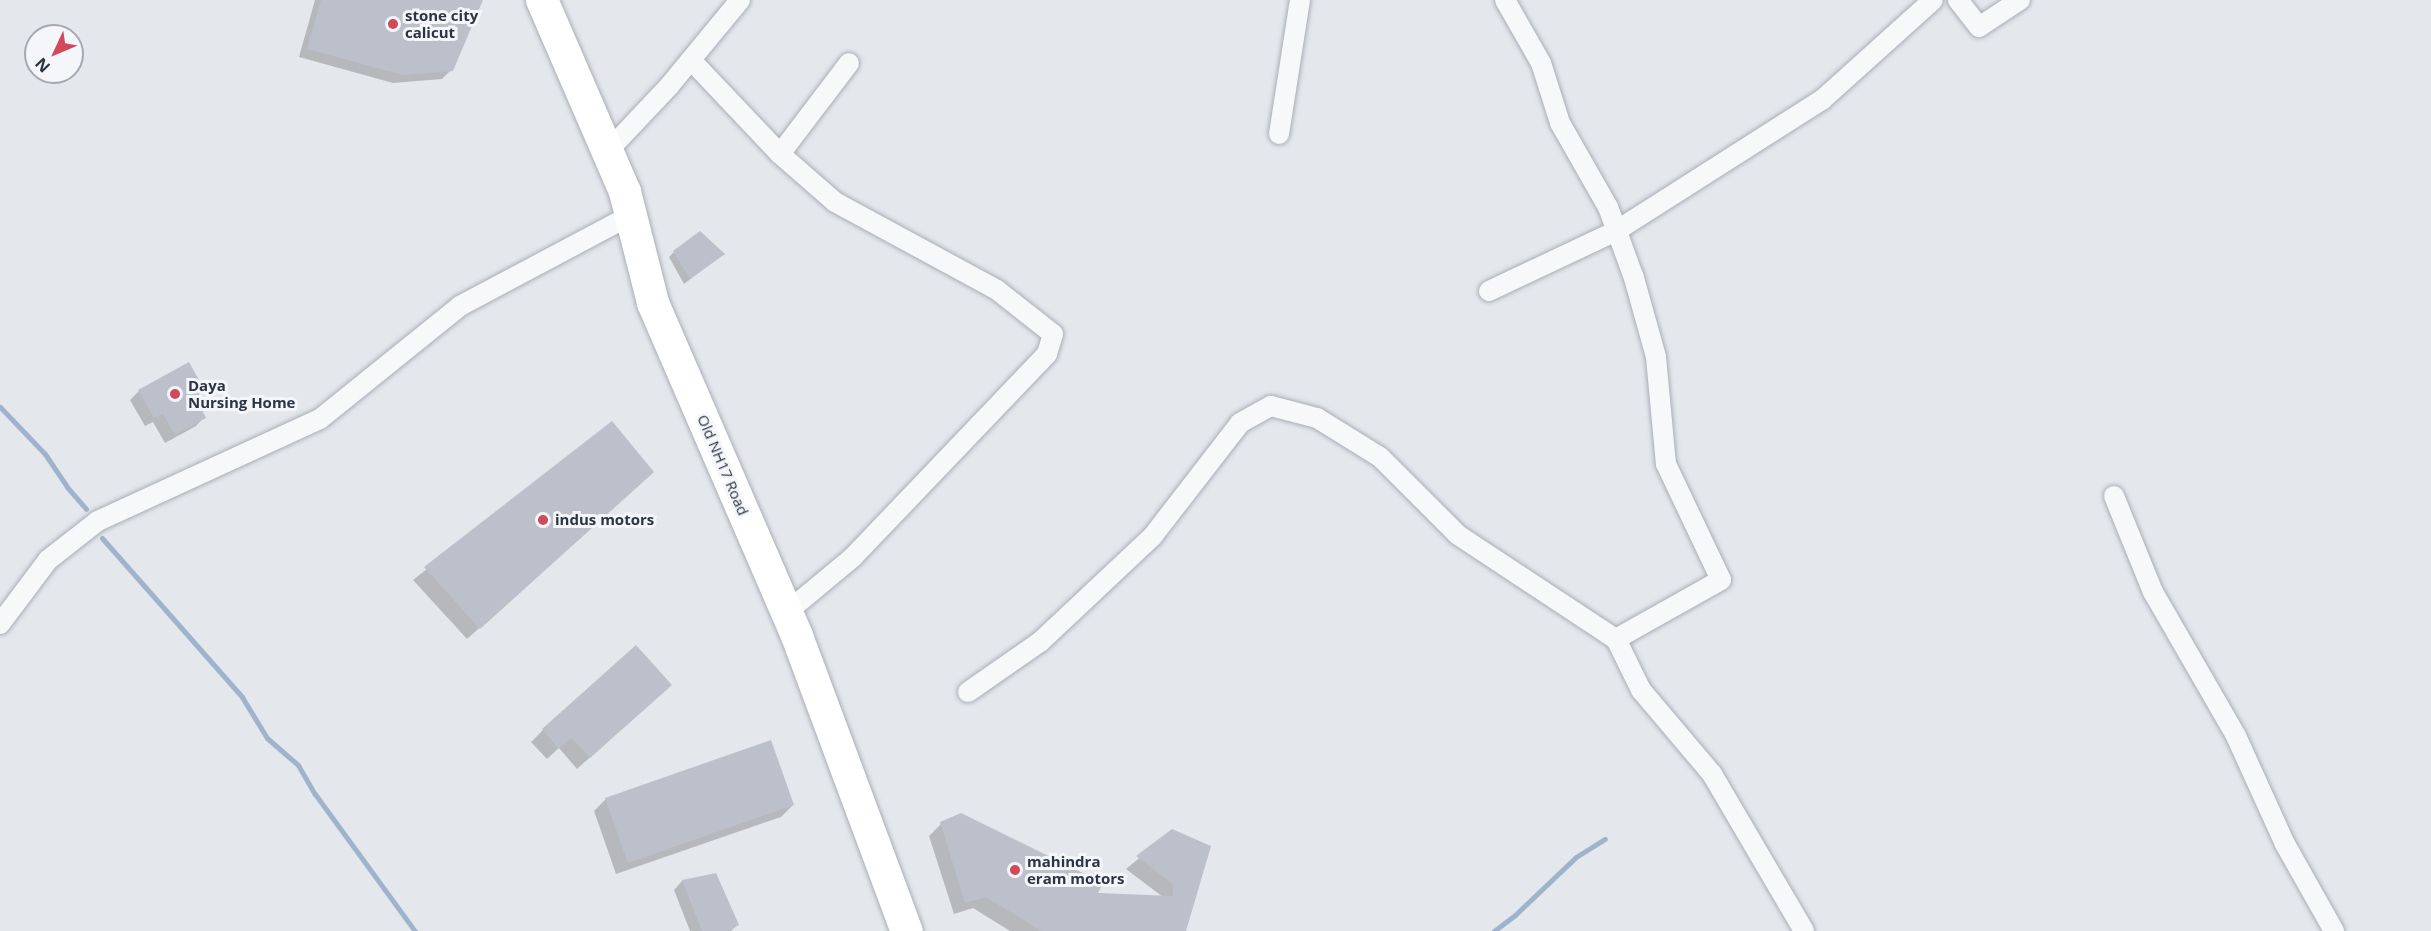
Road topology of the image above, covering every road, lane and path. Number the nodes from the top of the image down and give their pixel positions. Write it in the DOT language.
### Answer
graph roads {
  1 [pos="542,0"];
  2 [pos="740,0"];
  3 [pos="1299,0"];
  4 [pos="1505,0"];
  5 [pos="1933,0"];
  6 [pos="1958,0"];
  7 [pos="2020,0"];
  8 [pos="691,60"];
  9 [pos="849,63"];
  10 [pos="1279,134"];
  11 [pos="606,153"];
  12 [pos="780,153"];
  13 [pos="631,215"];
  14 [pos="1616,231"];
  15 [pos="1489,291"];
  16 [pos="2114,496"];
  17 [pos="787,612"];
  18 [pos="0,624"];
  19 [pos="1616,639"];
  20 [pos="968,692"];
  21 [pos="907,931"];
  22 [pos="1804,931"];
  23 [pos="2334,931"];
  1 -- 11 [label="main road, Old NH17 Road"];
  2 -- 8 [label="street"];
  3 -- 10 [label="street"];
  4 -- 14 [label="street"];
  5 -- 14 [label="street"];
  6 -- 7 [label="street"];
  8 -- 11 [label="street"];
  8 -- 12 [label="street"];
  9 -- 12 [label="street"];
  11 -- 13 [label="main road, Old NH17 Road"];
  12 -- 17 [label="street"];
  13 -- 17 [label="main road, Old NH17 Road"];
  13 -- 18 [label="street"];
  14 -- 15 [label="street"];
  14 -- 19 [label="street"];
  16 -- 23 [label="street"];
  17 -- 21 [label="main road, Old NH17 Road"];
  19 -- 20 [label="street"];
  19 -- 22 [label="street"];
}
